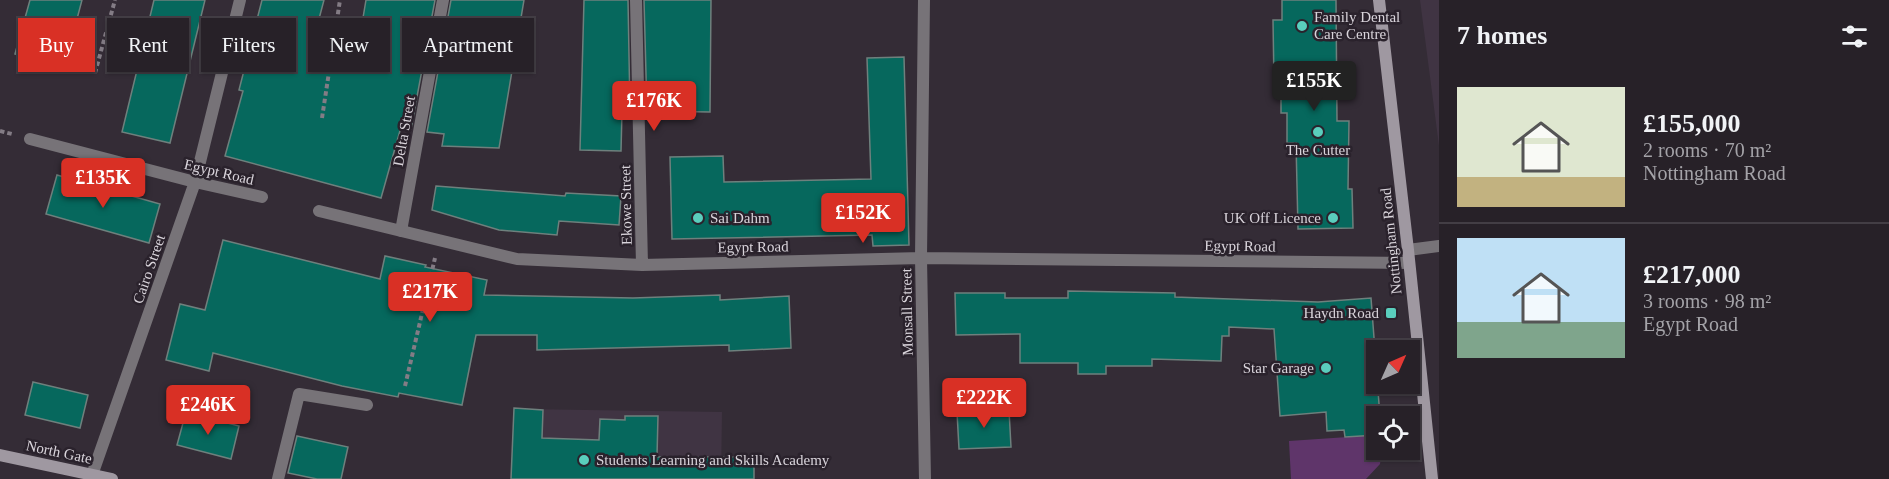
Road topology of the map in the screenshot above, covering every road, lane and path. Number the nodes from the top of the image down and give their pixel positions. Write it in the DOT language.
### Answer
graph roads {
  1 [pos="115,0"];
  2 [pos="240,0"];
  3 [pos="340,0"];
  4 [pos="443,0"];
  5 [pos="636,0"];
  6 [pos="924,0"];
  7 [pos="1379,0"];
  8 [pos="95,73"];
  9 [pos="322,118"];
  10 [pos="30,139"];
  11 [pos="195,182"];
  12 [pos="262,197"];
  13 [pos="319,211"];
  14 [pos="401,231"];
  15 [pos="440,240"];
  16 [pos="1439,246"];
  17 [pos="1408,250"];
  18 [pos="921,258"];
  19 [pos="1409,263"];
  20 [pos="642,265"];
  21 [pos="405,386"];
  22 [pos="367,405"];
  23 [pos="0,455"];
  24 [pos="92,474"];
  25 [pos="74,475"];
  26 [pos="112,479"];
  27 [pos="278,479"];
  28 [pos="925,479"];
  29 [pos="1432,479"];
  1 -- 8 [label="path"];
  2 -- 11 [label="street, Cairo Street"];
  3 -- 9 [label="path"];
  4 -- 14 [label="street, Delta Street"];
  5 -- 20 [label="street, Ekowe Street"];
  6 -- 18 [label="street, Monsall Street"];
  7 -- 17 [label="main road, Nottingham Road"];
  10 -- 11 [label="street, Egypt Road"];
  11 -- 12 [label="street, Egypt Road"];
  11 -- 24 [label="street, Cairo Street"];
  13 -- 14 [label="street, Egypt Road"];
  14 -- 15 [label="street, Egypt Road"];
  15 -- 20 [label="street, Egypt Road"];
  15 -- 21 [label="path"];
  16 -- 17 [label="street"];
  17 -- 19 [label="main road, Nottingham Road"];
  18 -- 19 [label="street, Egypt Road"];
  18 -- 20 [label="street, Egypt Road"];
  18 -- 28 [label="street, Monsall Street"];
  19 -- 29 [label="main road, Nottingham Road"];
  22 -- 27 [label="street"];
  23 -- 25 [label="main road, North Gate"];
  24 -- 25 [label="main road, North Gate"];
  24 -- 26 [label="main road, North Gate"];
}
